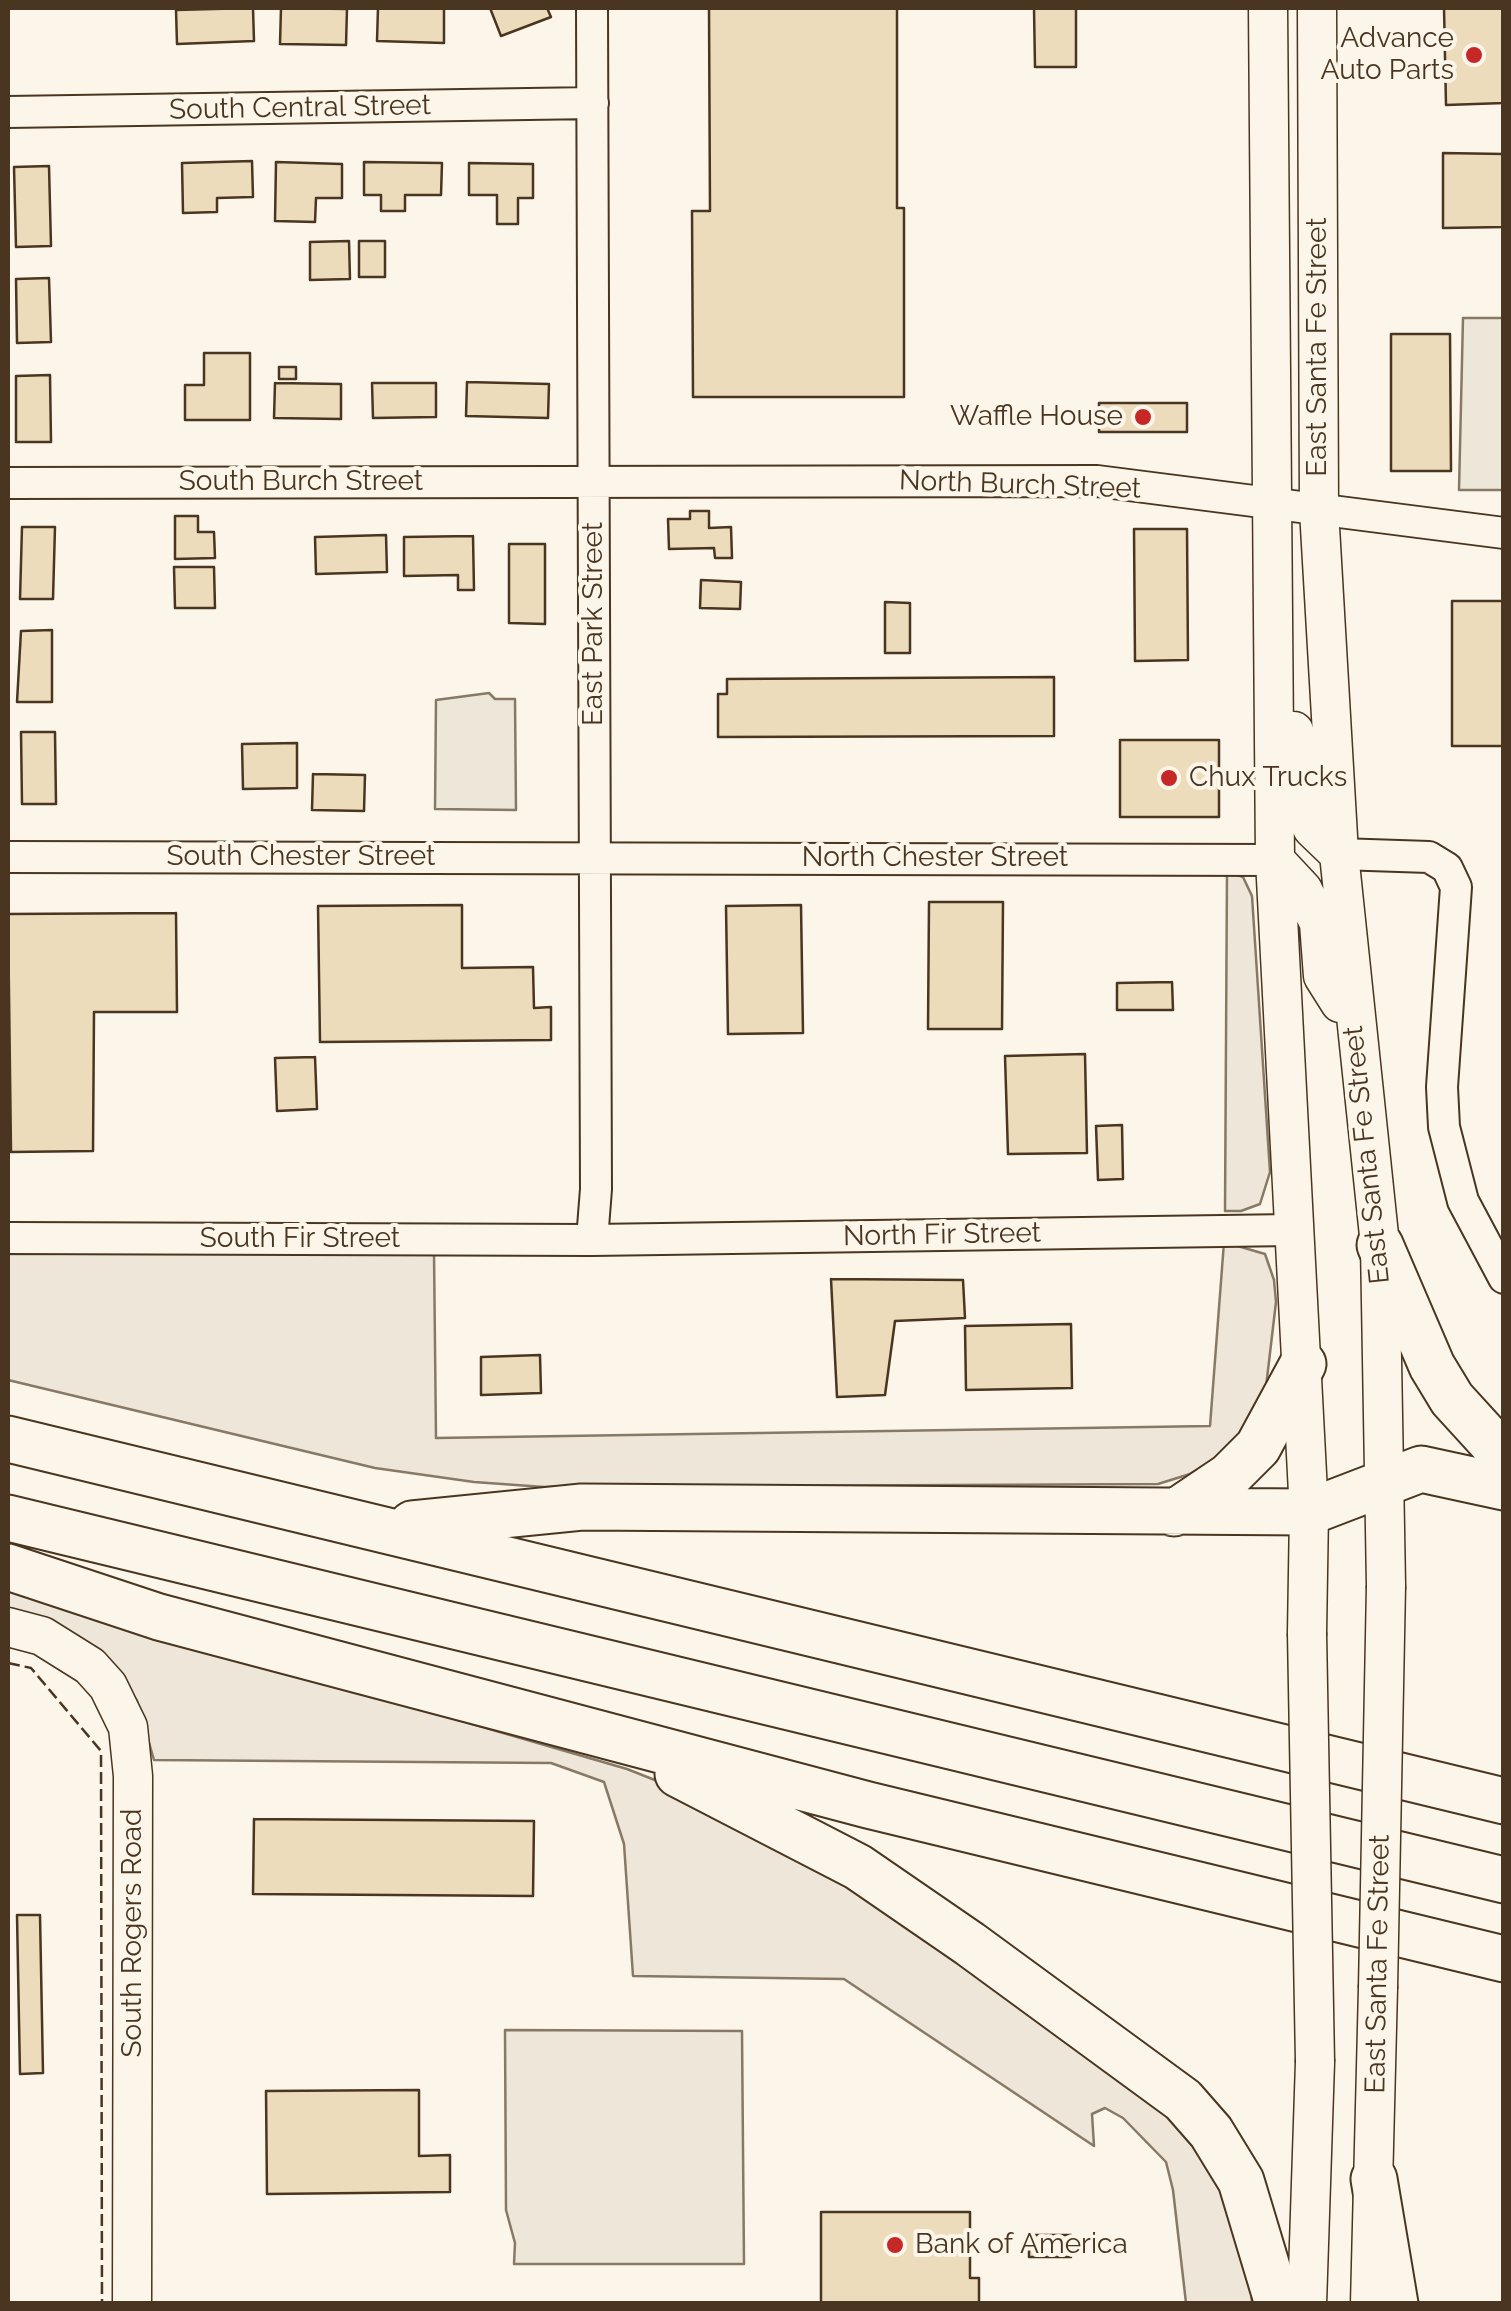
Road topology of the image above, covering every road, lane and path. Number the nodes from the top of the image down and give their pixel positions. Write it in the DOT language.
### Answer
graph roads {
  1 [pos="592,8"];
  2 [pos="1268,8"];
  3 [pos="1317,8"];
  4 [pos="593,103"];
  5 [pos="8,112"];
  6 [pos="594,481"];
  7 [pos="8,483"];
  8 [pos="1269,504"];
  9 [pos="1318,510"];
  10 [pos="1504,533"];
  11 [pos="1272,683"];
  12 [pos="1340,854"];
  13 [pos="8,857"];
  14 [pos="594,858"];
  15 [pos="1275,860"];
  16 [pos="1354,1027"];
  17 [pos="1292,1230"];
  18 [pos="8,1238"];
  19 [pos="592,1240"];
  20 [pos="1380,1245"];
  21 [pos="1504,1278"];
  22 [pos="1303,1364"];
  23 [pos="8,1438"];
  24 [pos="1504,1456"];
  25 [pos="1388,1479"];
  26 [pos="1504,1487"];
  27 [pos="1309,1512"];
  28 [pos="1174,1513"];
  29 [pos="8,1518"];
  30 [pos="376,1528"];
  31 [pos="8,1567"];
  32 [pos="8,1628"];
  33 [pos="626,1740"];
  34 [pos="1504,1801"];
  35 [pos="1504,1880"];
  36 [pos="1504,1959"];
  37 [pos="1374,2179"];
  38 [pos="132,2304"];
  39 [pos="1278,2304"];
  40 [pos="1308,2304"];
  41 [pos="1370,2304"];
  42 [pos="1395,2304"];
  1 -- 4 [label="street, East Park Street"];
  2 -- 8 [label="main road, East Santa Fe Street"];
  3 -- 9 [label="main road, East Santa Fe Street"];
  4 -- 5 [label="street, South Central Street"];
  4 -- 6 [label="street, East Park Street"];
  6 -- 7 [label="street, South Burch Street"];
  6 -- 8 [label="street, North Burch Street"];
  6 -- 14 [label="street, East Park Street"];
  8 -- 9 [label="street, North Burch Street"];
  8 -- 11 [label="main road, East Santa Fe Street"];
  9 -- 10 [label="street, North Burch Street"];
  9 -- 12 [label="main road, East Santa Fe Street"];
  11 -- 12 [label="main road"];
  11 -- 15 [label="main road, East Santa Fe Street"];
  12 -- 16 [label="main road, East Santa Fe Street"];
  12 -- 21 [label="street"];
  13 -- 14 [label="street, South Chester Street"];
  14 -- 15 [label="street, North Chester Street"];
  14 -- 19 [label="street, East Park Street"];
  15 -- 16 [label="main road"];
  15 -- 17 [label="main road, East Santa Fe Street"];
  16 -- 20 [label="main road, East Santa Fe Street"];
  17 -- 19 [label="street, North Fir Street"];
  17 -- 22 [label="main road, East Santa Fe Street"];
  18 -- 19 [label="street, South Fir Street"];
  20 -- 24 [label="highway"];
  20 -- 25 [label="main road, East Santa Fe Street"];
  22 -- 27 [label="main road, East Santa Fe Street"];
  22 -- 28 [label="highway"];
  23 -- 30 [label="highway"];
  25 -- 26 [label="highway"];
  25 -- 27 [label="highway"];
  25 -- 37 [label="main road, East Santa Fe Street, bridge"];
  27 -- 28 [label="highway"];
  27 -- 40 [label="main road, East Santa Fe Street, bridge"];
  28 -- 30 [label="highway"];
  29 -- 35 [label="highway"];
  30 -- 34 [label="highway"];
  31 -- 33 [label="highway"];
  32 -- 38 [label="main road, South Rogers Road"];
  33 -- 36 [label="highway"];
  33 -- 39 [label="highway"];
  37 -- 41 [label="main road, East Santa Fe Street"];
  37 -- 42 [label="highway"];
}
